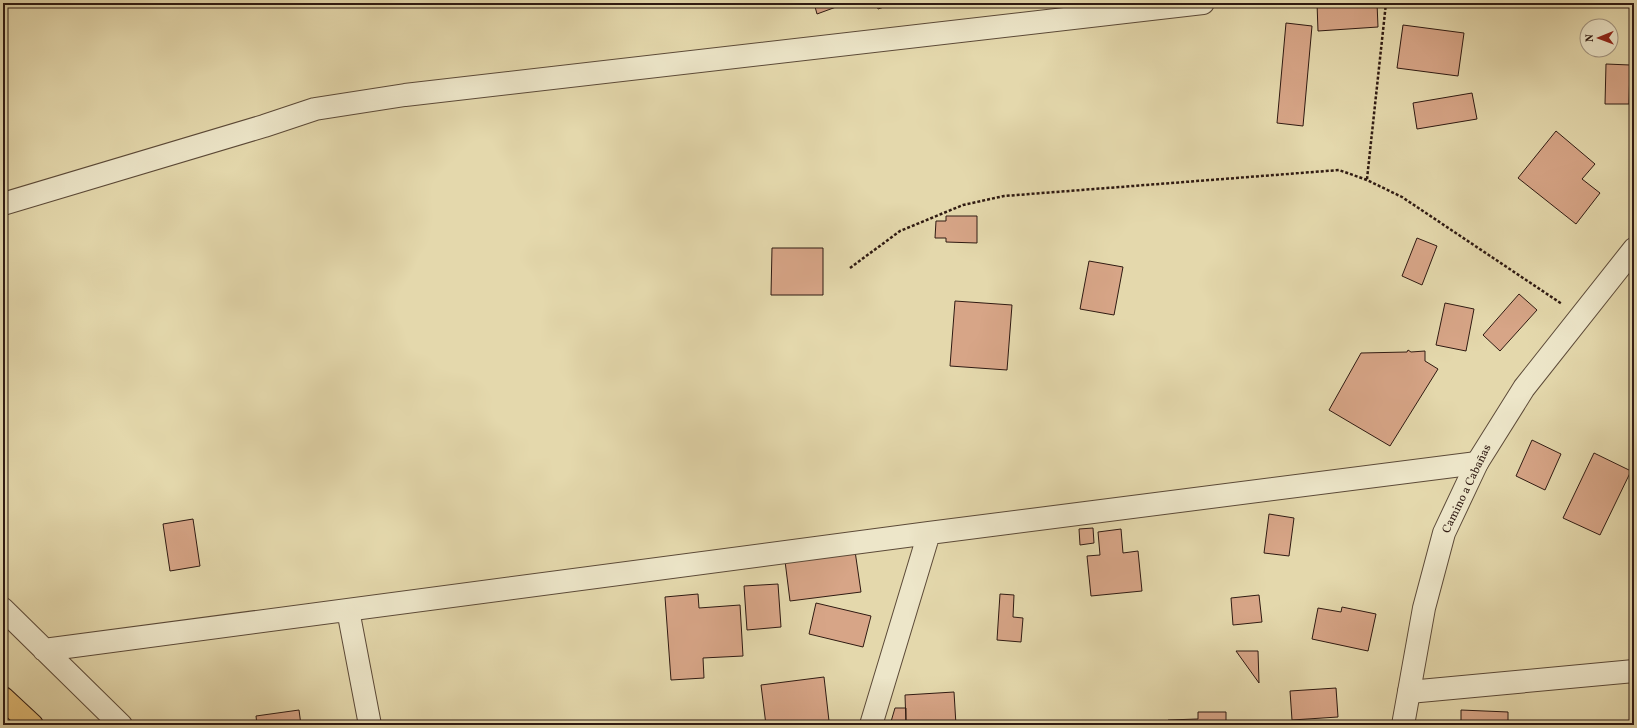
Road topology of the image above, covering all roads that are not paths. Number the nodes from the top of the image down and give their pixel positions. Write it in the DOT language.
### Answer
graph roads {
  1 [pos="1203,3"];
  2 [pos="3,204"];
  3 [pos="1634,249"];
  4 [pos="1477,463"];
  5 [pos="929,533"];
  6 [pos="3,609"];
  7 [pos="348,610"];
  8 [pos="44,650"];
  9 [pos="1634,671"];
  10 [pos="1409,692"];
  11 [pos="3,698"];
  12 [pos="32,725"];
  13 [pos="121,725"];
  14 [pos="370,725"];
  15 [pos="871,725"];
  16 [pos="1403,725"];
  1 -- 2 [label="street"];
  3 -- 4 [label="street, Camino a Cabañas"];
  4 -- 5 [label="street"];
  4 -- 10 [label="street, Camino a Cabañas"];
  5 -- 7 [label="street"];
  5 -- 15 [label="street"];
  6 -- 8 [label="street"];
  7 -- 8 [label="street"];
  7 -- 14 [label="street"];
  8 -- 13 [label="street"];
  9 -- 10 [label="street"];
  10 -- 16 [label="street, Camino a Cabañas"];
  11 -- 12 [label="highway"];
}
